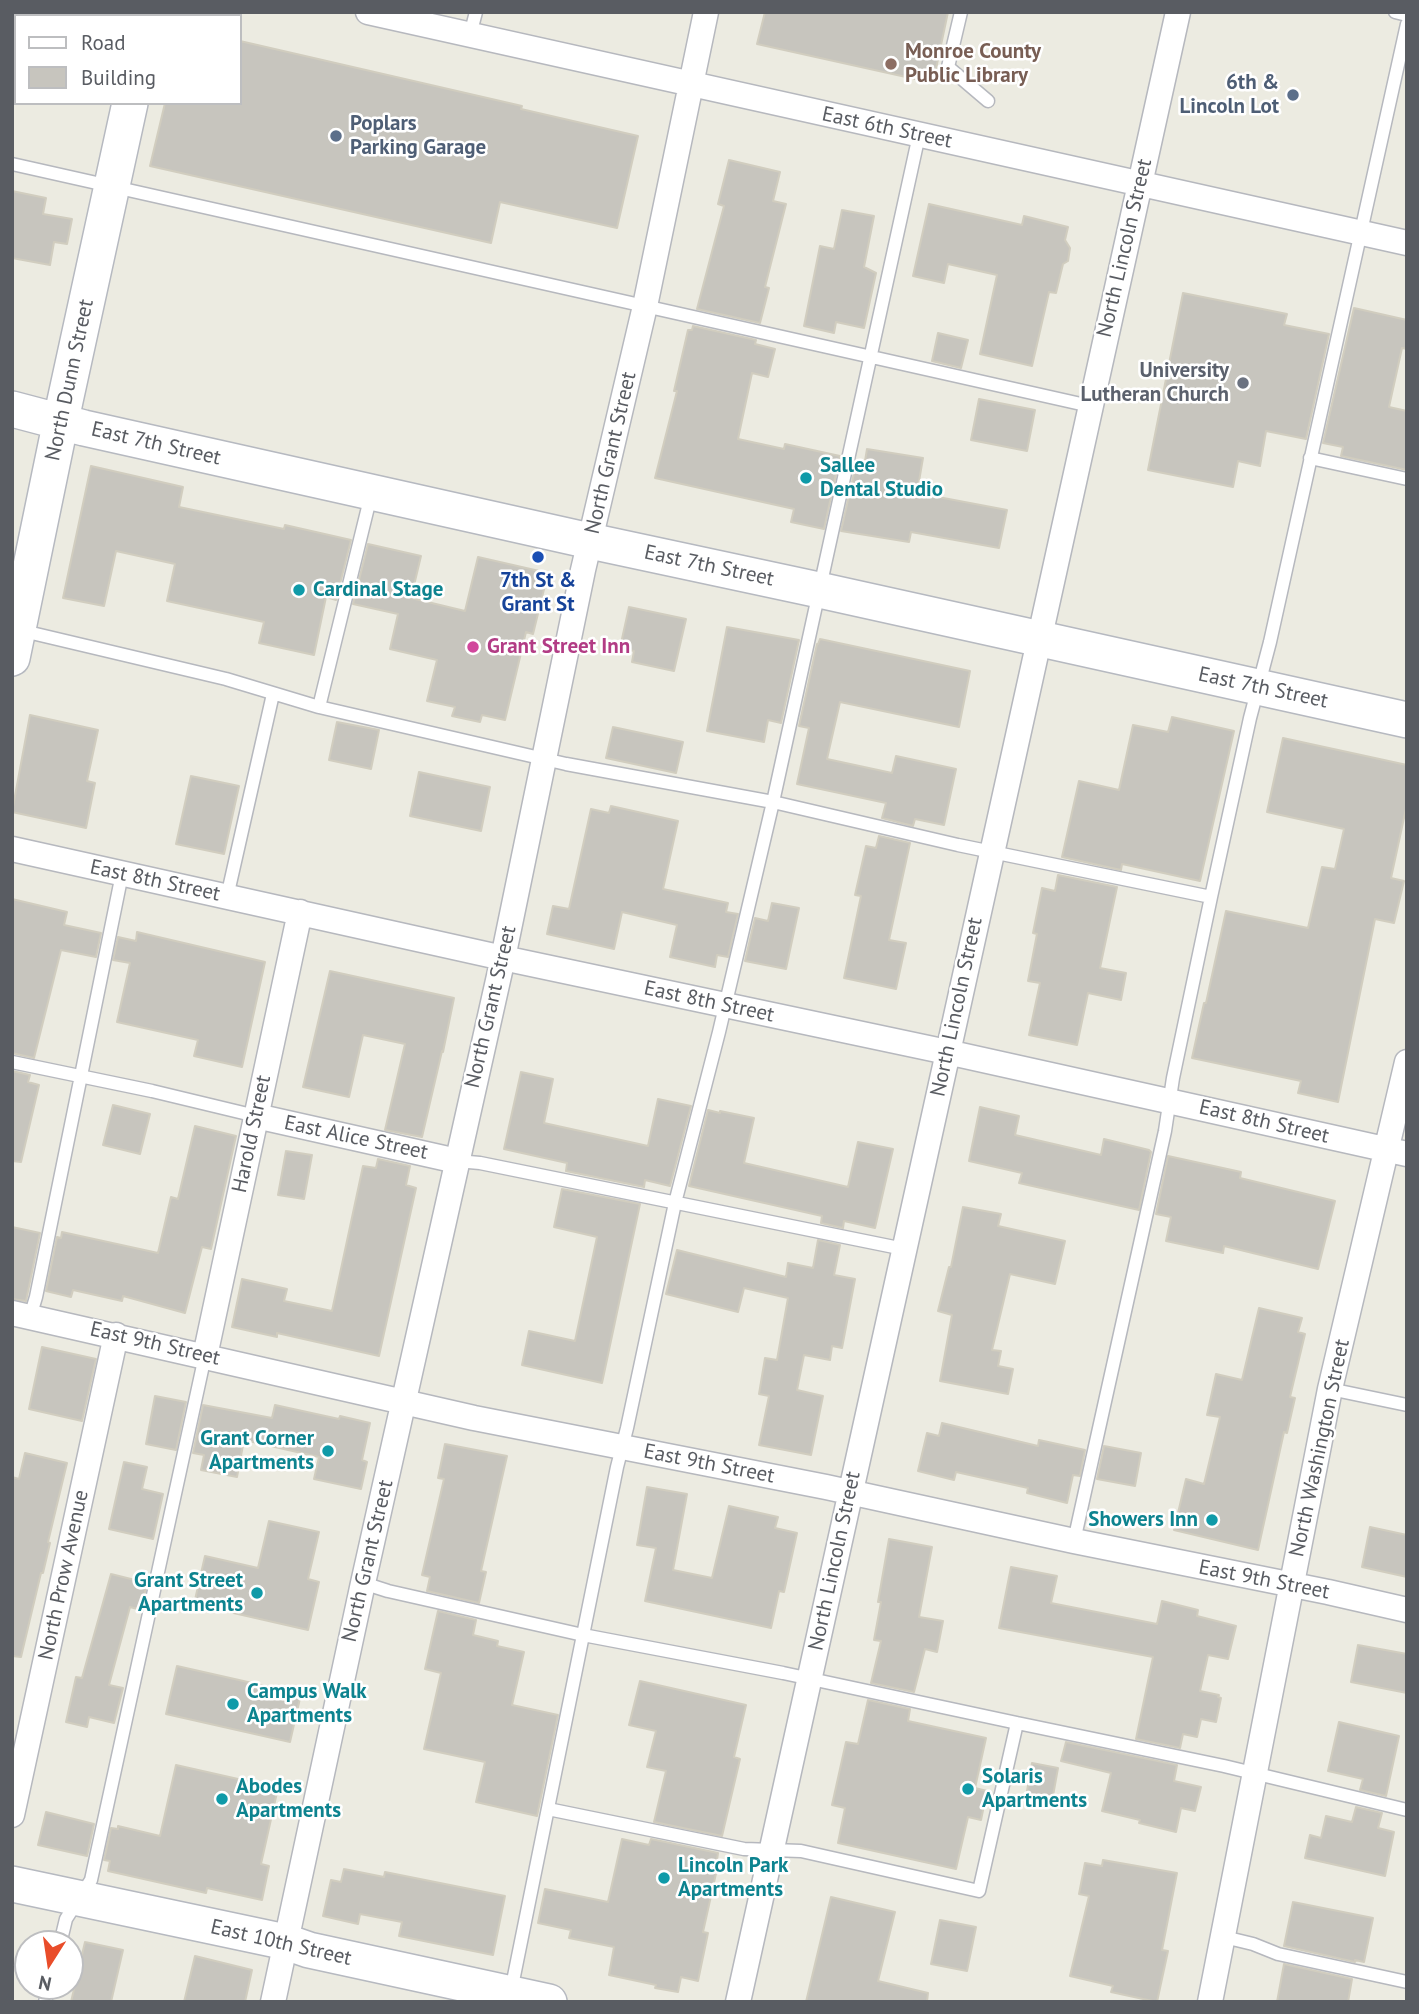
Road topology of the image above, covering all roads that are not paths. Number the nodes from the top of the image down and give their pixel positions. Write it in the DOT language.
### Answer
graph roads {
  1 [pos="706,12"];
  2 [pos="961,12"];
  3 [pos="1178,12"];
  4 [pos="1395,12"];
  5 [pos="379,13"];
  6 [pos="1407,15"];
  7 [pos="473,24"];
  8 [pos="1407,24"];
  9 [pos="691,84"];
  10 [pos="988,101"];
  11 [pos="131,105"];
  12 [pos="919,135"];
  13 [pos="12,163"];
  14 [pos="1139,183"];
  15 [pos="113,186"];
  16 [pos="1361,233"];
  17 [pos="1407,243"];
  18 [pos="645,306"];
  19 [pos="870,356"];
  20 [pos="1090,406"];
  21 [pos="12,409"];
  22 [pos="60,421"];
  23 [pos="1310,458"];
  24 [pos="1407,480"];
  25 [pos="372,492"];
  26 [pos="590,541"];
  27 [pos="820,590"];
  28 [pos="14,638"];
  29 [pos="1039,639"];
  30 [pos="1259,687"];
  31 [pos="273,694"];
  32 [pos="319,706"];
  33 [pos="1407,720"];
  34 [pos="544,759"];
  35 [pos="773,802"];
  36 [pos="12,849"];
  37 [pos="992,852"];
  38 [pos="122,874"];
  39 [pos="227,897"];
  40 [pos="1211,897"];
  41 [pos="300,912"];
  42 [pos="503,958"];
  43 [pos="724,1005"];
  44 [pos="947,1052"];
  45 [pos="12,1062"];
  46 [pos="1407,1062"];
  47 [pos="80,1076"];
  48 [pos="1168,1101"];
  49 [pos="256,1116"];
  50 [pos="1397,1151"];
  51 [pos="457,1161"];
  52 [pos="675,1203"];
  53 [pos="904,1249"];
  54 [pos="21,1315"];
  55 [pos="116,1335"];
  56 [pos="205,1356"];
  57 [pos="1330,1389"];
  58 [pos="404,1402"];
  59 [pos="1407,1405"];
  60 [pos="623,1447"];
  61 [pos="850,1492"];
  62 [pos="1074,1541"];
  63 [pos="363,1583"];
  64 [pos="1292,1586"];
  65 [pos="1407,1610"];
  66 [pos="583,1635"];
  67 [pos="809,1678"];
  68 [pos="1017,1723"];
  69 [pos="1256,1773"];
  70 [pos="548,1809"];
  71 [pos="1407,1810"];
  72 [pos="12,1815"];
  73 [pos="771,1849"];
  74 [pos="12,1884"];
  75 [pos="79,1899"];
  76 [pos="63,1930"];
  77 [pos="1224,1937"];
  78 [pos="286,1941"];
  79 [pos="1407,1982"];
  80 [pos="509,1998"];
  81 [pos="273,2002"];
  82 [pos="549,2002"];
  83 [pos="738,2002"];
  84 [pos="1210,2002"];
  1 -- 9 [label="street, North Grant Street"];
  2 -- 10 [label="lane"];
  3 -- 14 [label="street, North Lincoln Street"];
  4 -- 6 [label="lane"];
  5 -- 7 [label="street, East 6th Street"];
  7 -- 9 [label="street, East 6th Street"];
  8 -- 16 [label="lane"];
  9 -- 12 [label="street, East 6th Street"];
  9 -- 18 [label="street, North Grant Street"];
  11 -- 15 [label="street, North Dunn Street"];
  12 -- 14 [label="street, East 6th Street"];
  12 -- 19 [label="lane"];
  13 -- 15 [label="lane"];
  14 -- 16 [label="street, East 6th Street"];
  14 -- 20 [label="street, North Lincoln Street"];
  15 -- 18 [label="lane"];
  15 -- 22 [label="street, North Dunn Street"];
  16 -- 17 [label="street, East 6th Street"];
  16 -- 23 [label="lane"];
  18 -- 19 [label="lane"];
  18 -- 26 [label="street, North Grant Street"];
  19 -- 20 [label="lane"];
  19 -- 27 [label="lane"];
  20 -- 29 [label="street, North Lincoln Street"];
  21 -- 22 [label="street, East 7th Street"];
  22 -- 25 [label="street, East 7th Street"];
  22 -- 28 [label="street, North Dunn Street"];
  23 -- 24 [label="lane"];
  23 -- 30 [label="lane"];
  25 -- 26 [label="street, East 7th Street"];
  25 -- 32 [label="lane"];
  26 -- 27 [label="street, East 7th Street"];
  26 -- 34 [label="street, North Grant Street"];
  27 -- 29 [label="street, East 7th Street"];
  27 -- 35 [label="lane"];
  28 -- 31 [label="lane"];
  29 -- 30 [label="street, East 7th Street"];
  29 -- 37 [label="street, North Lincoln Street"];
  30 -- 33 [label="street, East 7th Street"];
  30 -- 40 [label="lane"];
  31 -- 32 [label="lane"];
  31 -- 39 [label="lane"];
  32 -- 34 [label="lane"];
  34 -- 35 [label="lane"];
  34 -- 42 [label="street, North Grant Street"];
  35 -- 37 [label="lane"];
  35 -- 43 [label="lane"];
  36 -- 38 [label="street, East 8th Street"];
  37 -- 40 [label="lane"];
  37 -- 44 [label="street, North Lincoln Street"];
  38 -- 39 [label="street, East 8th Street"];
  38 -- 47 [label="lane"];
  39 -- 41 [label="street, East 8th Street"];
  40 -- 48 [label="lane"];
  41 -- 42 [label="street, East 8th Street"];
  41 -- 49 [label="street, Harold Street"];
  42 -- 43 [label="street, East 8th Street"];
  42 -- 51 [label="street, North Grant Street"];
  43 -- 44 [label="street, East 8th Street"];
  43 -- 52 [label="lane"];
  44 -- 48 [label="street, East 8th Street"];
  44 -- 53 [label="street, North Lincoln Street"];
  45 -- 47 [label="lane"];
  46 -- 50 [label="street, North Washington Street"];
  47 -- 49 [label="lane"];
  47 -- 54 [label="lane"];
  48 -- 50 [label="street, East 8th Street"];
  48 -- 62 [label="lane"];
  49 -- 51 [label="street, East Alice Street"];
  49 -- 56 [label="street, Harold Street"];
  50 -- 57 [label="street, North Washington Street"];
  51 -- 52 [label="lane"];
  51 -- 58 [label="street, North Grant Street"];
  52 -- 53 [label="lane"];
  52 -- 60 [label="lane"];
  53 -- 61 [label="street, North Lincoln Street"];
  54 -- 55 [label="street, East 9th Street"];
  55 -- 56 [label="street, East 9th Street"];
  55 -- 72 [label="street, North Prow Avenue"];
  56 -- 58 [label="street, East 9th Street"];
  56 -- 75 [label="lane"];
  57 -- 59 [label="lane"];
  57 -- 64 [label="street, North Washington Street"];
  58 -- 60 [label="street, East 9th Street"];
  58 -- 63 [label="street, North Grant Street"];
  60 -- 61 [label="street, East 9th Street"];
  60 -- 66 [label="lane"];
  61 -- 62 [label="street, East 9th Street"];
  61 -- 67 [label="street, North Lincoln Street"];
  62 -- 64 [label="street, East 9th Street"];
  63 -- 66 [label="lane"];
  63 -- 78 [label="street, North Grant Street"];
  64 -- 65 [label="street, East 9th Street"];
  64 -- 69 [label="street, North Washington Street"];
  66 -- 67 [label="lane"];
  66 -- 70 [label="lane"];
  67 -- 68 [label="lane"];
  67 -- 73 [label="street, North Lincoln Street"];
  68 -- 69 [label="lane"];
  68 -- 73 [label="lane"];
  69 -- 71 [label="lane"];
  69 -- 77 [label="street, North Washington Street"];
  70 -- 73 [label="lane"];
  70 -- 80 [label="lane"];
  73 -- 83 [label="street, North Lincoln Street"];
  74 -- 75 [label="street, East 10th Street"];
  75 -- 76 [label="lane"];
  75 -- 78 [label="street, East 10th Street"];
  77 -- 79 [label="lane"];
  77 -- 84 [label="street, North Washington Street"];
  78 -- 80 [label="street, East 10th Street"];
  78 -- 81 [label="street, North Grant Street"];
  80 -- 82 [label="street, East 10th Street"];
}
